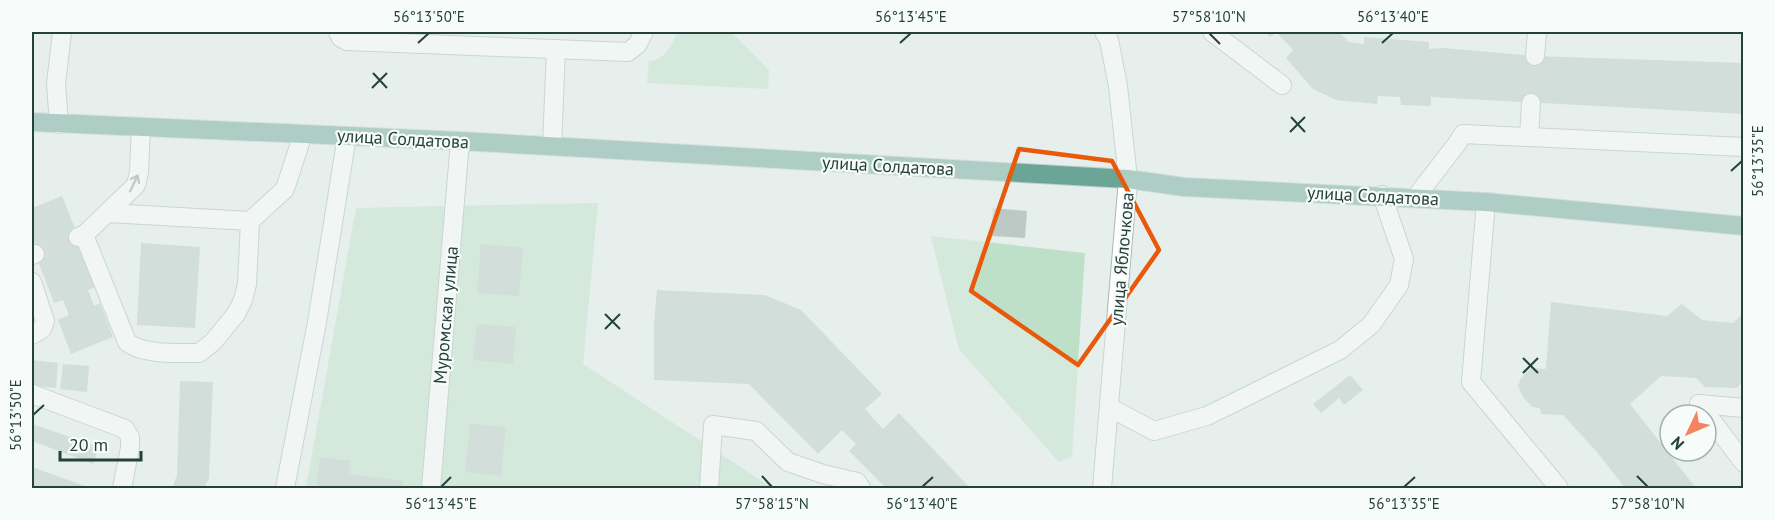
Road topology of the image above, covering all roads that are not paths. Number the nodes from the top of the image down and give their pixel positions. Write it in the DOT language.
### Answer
graph roads {
  1 [pos="62,32"];
  2 [pos="338,32"];
  3 [pos="644,32"];
  4 [pos="1212,32"];
  5 [pos="1537,32"];
  6 [pos="1111,34"];
  7 [pos="437,38"];
  8 [pos="556,49"];
  9 [pos="1535,56"];
  10 [pos="1282,85"];
  11 [pos="1530,103"];
  12 [pos="32,122"];
  13 [pos="58,124"];
  14 [pos="141,127"];
  15 [pos="303,134"];
  16 [pos="346,136"];
  17 [pos="1529,137"];
  18 [pos="460,141"];
  19 [pos="552,147"];
  20 [pos="1743,147"];
  21 [pos="1128,179"];
  22 [pos="1382,195"];
  23 [pos="1416,198"];
  24 [pos="1486,202"];
  25 [pos="108,213"];
  26 [pos="250,221"];
  27 [pos="1743,226"];
  28 [pos="32,282"];
  29 [pos="32,335"];
  30 [pos="32,394"];
  31 [pos="1109,407"];
  32 [pos="1743,408"];
  33 [pos="1743,463"];
  34 [pos="122,489"];
  35 [pos="285,489"];
  36 [pos="431,489"];
  37 [pos="709,489"];
  38 [pos="861,489"];
  39 [pos="1102,489"];
  40 [pos="1559,489"];
  1 -- 13 [label="street"];
  2 -- 7 [label="street"];
  3 -- 8 [label="street"];
  4 -- 10 [label="street"];
  5 -- 9 [label="street"];
  6 -- 21 [label="street, улица Яблочкова"];
  7 -- 8 [label="street"];
  8 -- 19 [label="street"];
  11 -- 17 [label="street"];
  12 -- 13 [label="main road, улица Солдатова"];
  13 -- 14 [label="main road, улица Солдатова"];
  14 -- 15 [label="main road, улица Солдатова"];
  25 -- 14 [label="street, one-way"];
  15 -- 16 [label="main road, улица Солдатова"];
  15 -- 26 [label="street"];
  16 -- 18 [label="main road, улица Солдатова"];
  16 -- 35 [label="street"];
  17 -- 20 [label="street"];
  17 -- 23 [label="street"];
  18 -- 19 [label="main road, улица Солдатова"];
  18 -- 36 [label="street, Муромская улица"];
  19 -- 21 [label="main road, улица Солдатова"];
  21 -- 22 [label="main road, улица Солдатова"];
  21 -- 31 [label="street, улица Яблочкова"];
  22 -- 23 [label="main road, улица Солдатова"];
  22 -- 31 [label="street"];
  23 -- 24 [label="main road, улица Солдатова"];
  24 -- 27 [label="main road, улица Солдатова"];
  24 -- 40 [label="street"];
  25 -- 26 [label="street"];
  25 -- 26 [label="street"];
  28 -- 29 [label="street"];
  30 -- 34 [label="street"];
  31 -- 39 [label="street, улица Яблочкова"];
  32 -- 33 [label="street"];
  37 -- 38 [label="street"];
}
